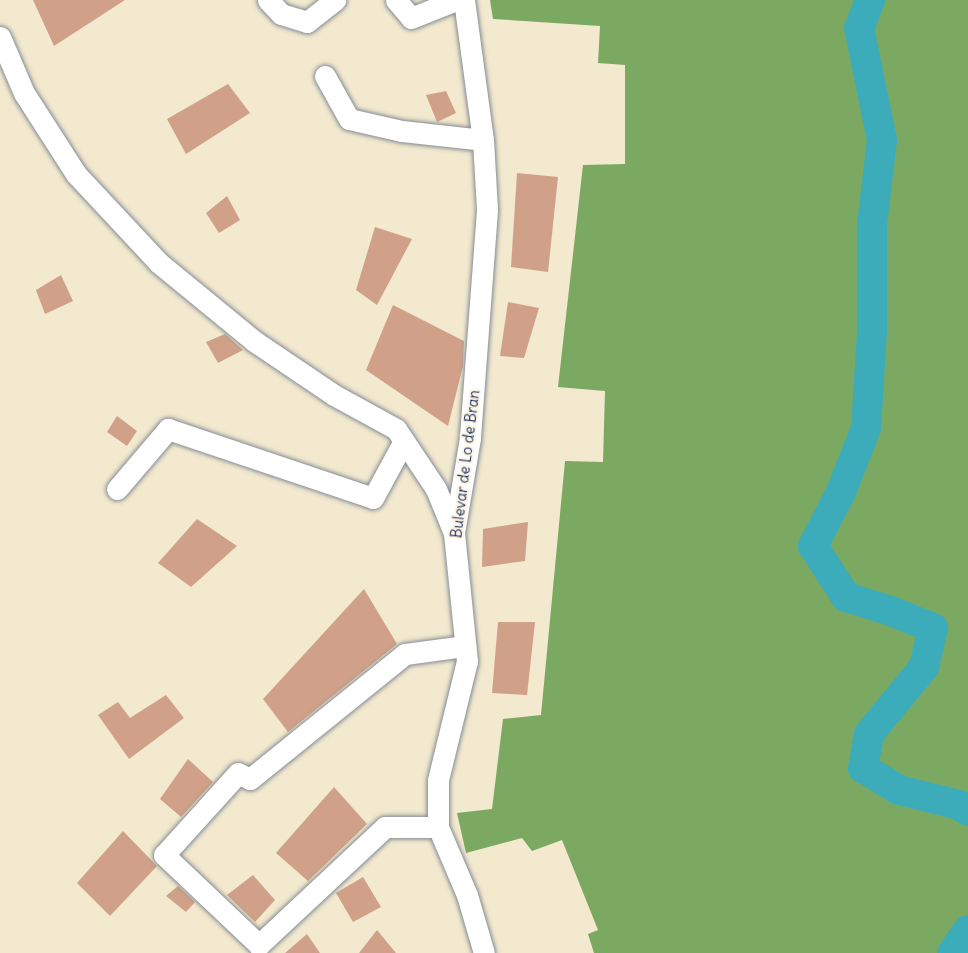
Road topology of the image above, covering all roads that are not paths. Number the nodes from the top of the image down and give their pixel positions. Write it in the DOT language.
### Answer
graph roads {
  1 [pos="268,0"];
  2 [pos="334,0"];
  3 [pos="396,0"];
  4 [pos="456,0"];
  5 [pos="464,0"];
  6 [pos="0,37"];
  7 [pos="325,76"];
  8 [pos="483,140"];
  9 [pos="404,441"];
  10 [pos="117,489"];
  11 [pos="454,533"];
  12 [pos="465,646"];
  13 [pos="438,827"];
  14 [pos="484,953"];
  1 -- 2 [label="street"];
  3 -- 4 [label="street"];
  5 -- 8 [label="street, Bulevar de Lo de Bran"];
  6 -- 9 [label="street"];
  7 -- 8 [label="street"];
  8 -- 11 [label="street, Bulevar de Lo de Bran"];
  9 -- 10 [label="street"];
  9 -- 11 [label="street"];
  11 -- 12 [label="street, Bulevar de Lo de Bran"];
  12 -- 13 [label="street, Bulevar de Lo de Bran"];
  12 -- 13 [label="street"];
  13 -- 14 [label="street, Bulevar de Lo de Bran"];
}
